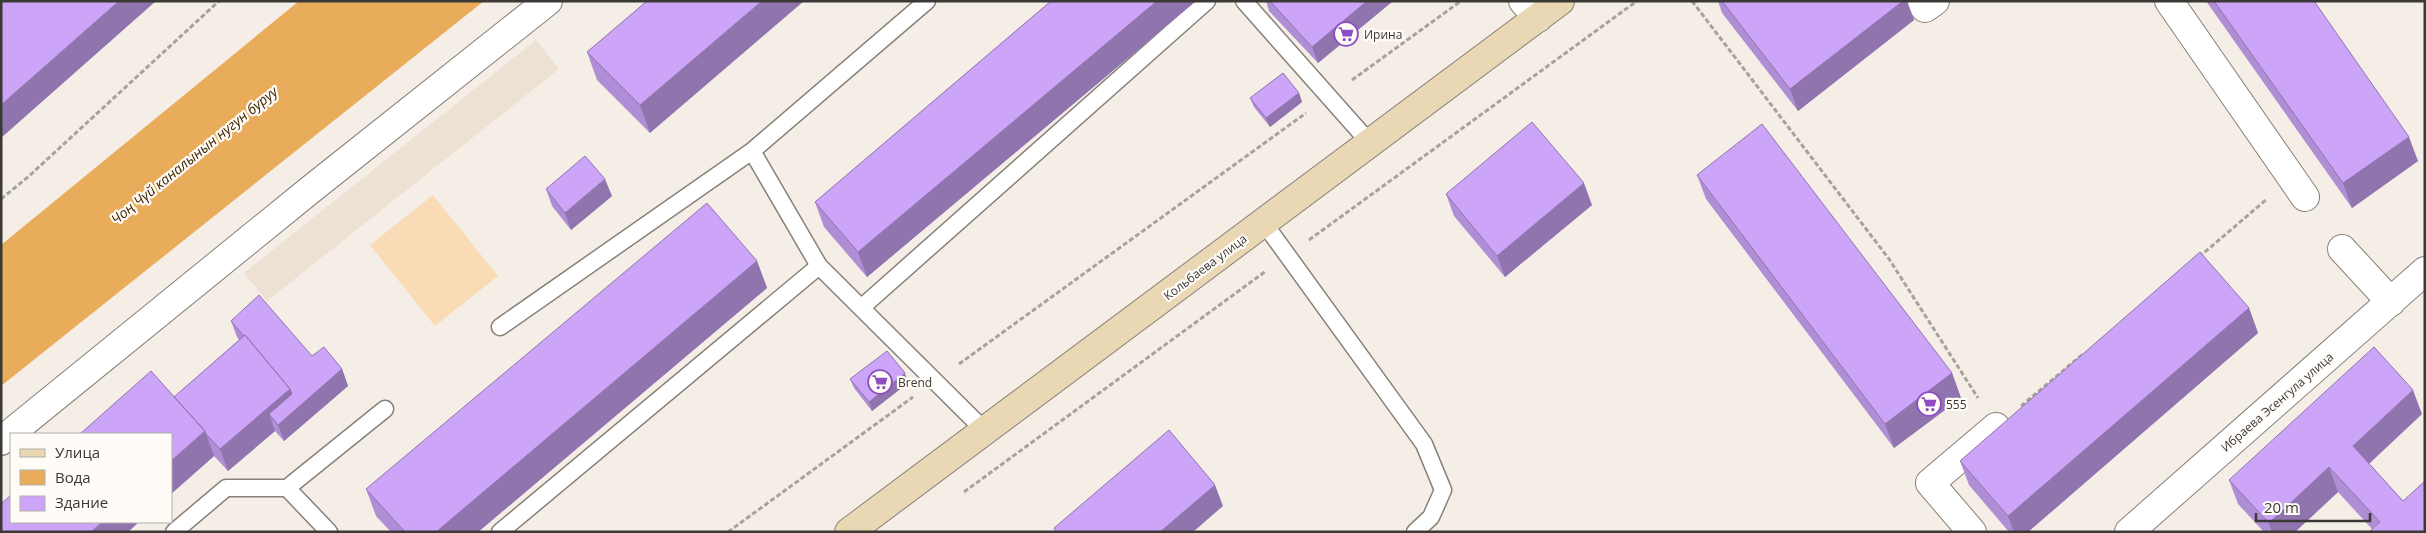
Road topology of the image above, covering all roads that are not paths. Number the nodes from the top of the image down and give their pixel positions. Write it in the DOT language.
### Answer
graph roads {
  1 [pos="548,1"];
  2 [pos="927,1"];
  3 [pos="1207,1"];
  4 [pos="1244,1"];
  5 [pos="1560,1"];
  6 [pos="1920,1"];
  7 [pos="1935,1"];
  8 [pos="2168,1"];
  9 [pos="1530,10"];
  10 [pos="1370,142"];
  11 [pos="752,151"];
  12 [pos="2298,188"];
  13 [pos="1264,223"];
  14 [pos="2342,248"];
  15 [pos="819,266"];
  16 [pos="2422,281"];
  17 [pos="2391,302"];
  18 [pos="862,308"];
  19 [pos="500,327"];
  20 [pos="385,409"];
  21 [pos="1996,427"];
  22 [pos="985,432"];
  23 [pos="11,433"];
  24 [pos="287,488"];
  25 [pos="174,532"];
  26 [pos="329,532"];
  27 [pos="500,532"];
  28 [pos="848,532"];
  29 [pos="1415,532"];
  30 [pos="1972,532"];
  31 [pos="2129,532"];
  1 -- 23 [label="street"];
  2 -- 11 [label="lane"];
  3 -- 18 [label="lane"];
  4 -- 10 [label="lane"];
  5 -- 9 [label="main road, Кольбаева улица"];
  6 -- 7 [label="street"];
  8 -- 12 [label="street"];
  9 -- 10 [label="main road, Кольбаева улица"];
  10 -- 13 [label="main road, Кольбаева улица"];
  11 -- 15 [label="lane"];
  11 -- 19 [label="lane"];
  13 -- 22 [label="main road, Кольбаева улица"];
  13 -- 29 [label="lane"];
  14 -- 17 [label="street"];
  15 -- 18 [label="lane"];
  15 -- 27 [label="lane"];
  16 -- 17 [label="street, Ибраева Эсенгула улица"];
  17 -- 31 [label="street, Ибраева Эсенгула улица"];
  18 -- 22 [label="lane"];
  20 -- 24 [label="lane"];
  21 -- 30 [label="street"];
  22 -- 28 [label="main road, Кольбаева улица"];
  24 -- 25 [label="lane"];
  24 -- 26 [label="lane"];
}
